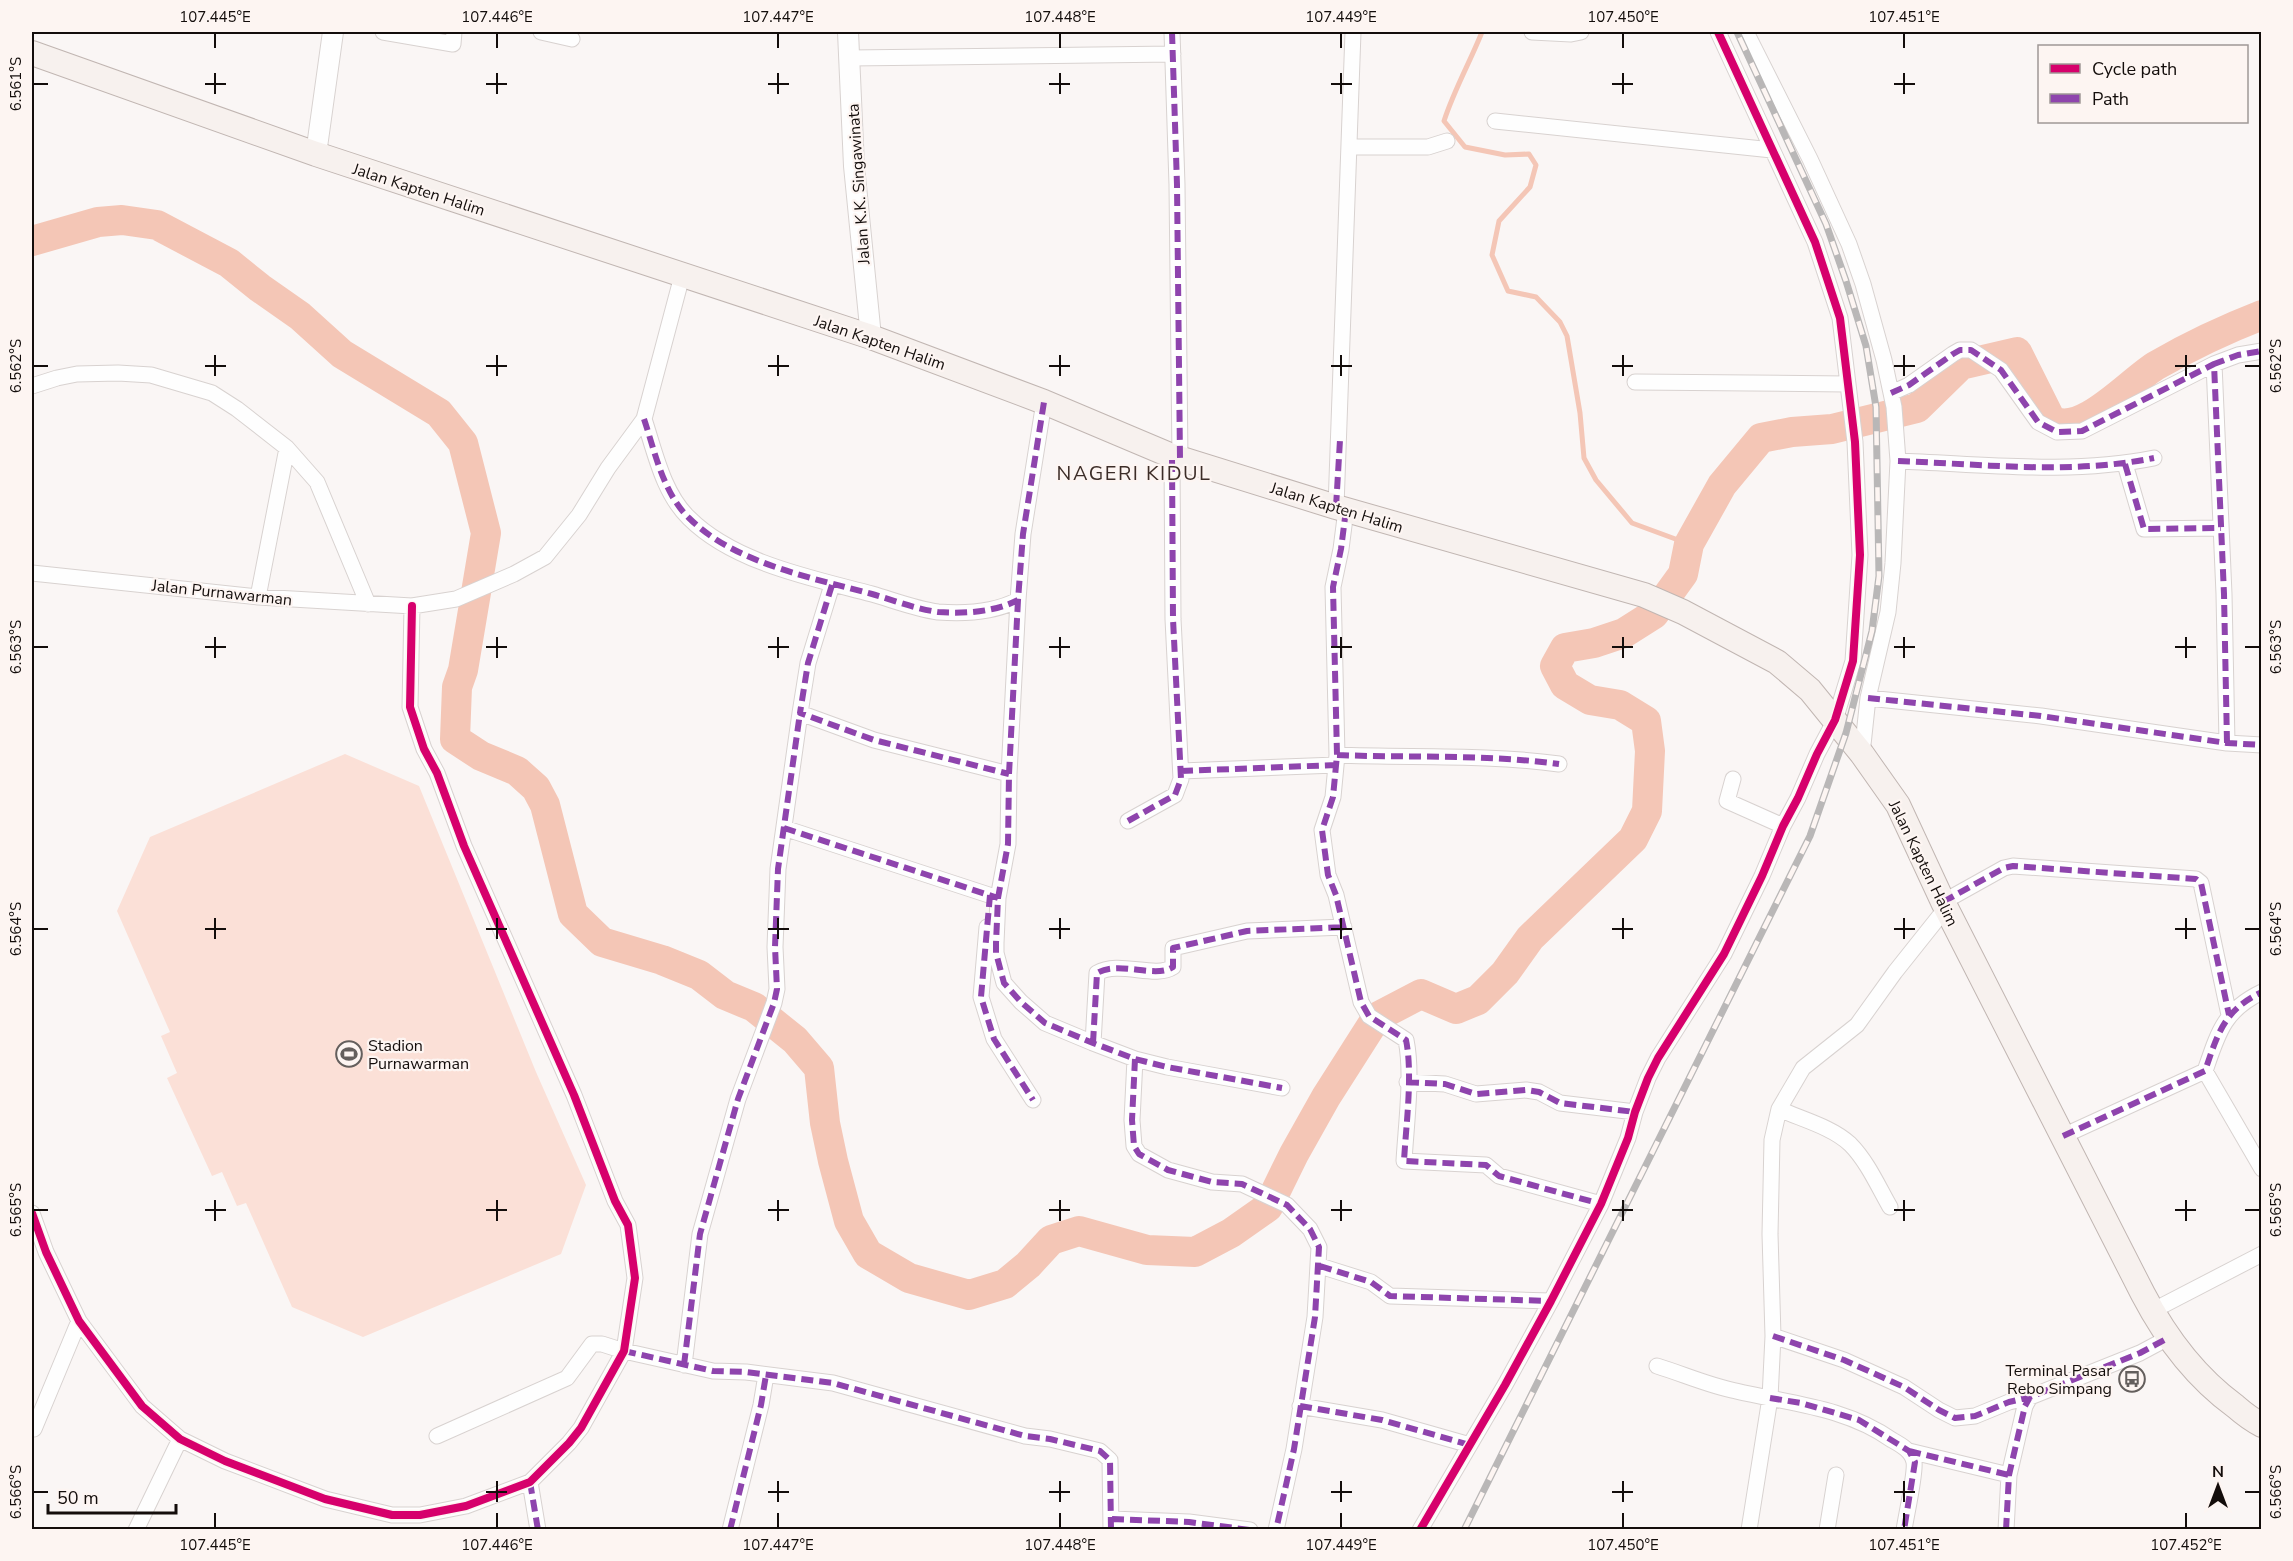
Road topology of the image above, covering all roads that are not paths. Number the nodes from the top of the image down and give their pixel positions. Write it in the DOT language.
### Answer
graph roads {
  1 [pos="333,32"];
  2 [pos="383,32"];
  3 [pos="454,32"];
  4 [pos="541,32"];
  5 [pos="848,32"];
  6 [pos="1172,32"];
  7 [pos="1353,32"];
  8 [pos="1532,32"];
  9 [pos="1581,32"];
  10 [pos="1718,32"];
  11 [pos="1746,32"];
  12 [pos="572,39"];
  13 [pos="32,52"];
  14 [pos="1173,54"];
  15 [pos="850,58"];
  16 [pos="1495,122"];
  17 [pos="1447,141"];
  18 [pos="1349,147"];
  19 [pos="1772,150"];
  20 [pos="316,154"];
  21 [pos="682,276"];
  22 [pos="871,337"];
  23 [pos="2262,351"];
  24 [pos="2214,364"];
  25 [pos="1635,382"];
  26 [pos="1847,384"];
  27 [pos="32,386"];
  28 [pos="1892,400"];
  29 [pos="1044,402"];
  30 [pos="644,419"];
  31 [pos="287,448"];
  32 [pos="1176,458"];
  33 [pos="2154,458"];
  34 [pos="1898,461"];
  35 [pos="2126,464"];
  36 [pos="1341,509"];
  37 [pos="2221,528"];
  38 [pos="32,573"];
  39 [pos="832,585"];
  40 [pos="258,597"];
  41 [pos="1018,600"];
  42 [pos="368,604"];
  43 [pos="412,606"];
  44 [pos="1868,698"];
  45 [pos="800,713"];
  46 [pos="1835,720"];
  47 [pos="2227,743"];
  48 [pos="2262,745"];
  49 [pos="1862,754"];
  50 [pos="1337,760"];
  51 [pos="1559,764"];
  52 [pos="1181,771"];
  53 [pos="1009,774"];
  54 [pos="1733,779"];
  55 [pos="1128,821"];
  56 [pos="1782,826"];
  57 [pos="784,828"];
  58 [pos="994,896"];
  59 [pos="1944,905"];
  60 [pos="1344,927"];
  61 [pos="2262,992"];
  62 [pos="2229,1015"];
  63 [pos="1093,1043"];
  64 [pos="1136,1059"];
  65 [pos="2205,1071"];
  66 [pos="1407,1082"];
  67 [pos="1282,1088"];
  68 [pos="1033,1100"];
  69 [pos="1779,1109"];
  70 [pos="1635,1112"];
  71 [pos="2063,1136"];
  72 [pos="2262,1169"];
  73 [pos="1601,1204"];
  74 [pos="1890,1207"];
  75 [pos="32,1213"];
  76 [pos="2262,1254"];
  77 [pos="1320,1266"];
  78 [pos="1551,1301"];
  79 [pos="2152,1311"];
  80 [pos="79,1321"];
  81 [pos="1773,1336"];
  82 [pos="2168,1338"];
  83 [pos="624,1351"];
  84 [pos="684,1365"];
  85 [pos="1658,1366"];
  86 [pos="766,1375"];
  87 [pos="2030,1396"];
  88 [pos="1770,1398"];
  89 [pos="1300,1406"];
  90 [pos="2262,1425"];
  91 [pos="34,1429"];
  92 [pos="438,1436"];
  93 [pos="180,1439"];
  94 [pos="1470,1445"];
  95 [pos="1910,1451"];
  96 [pos="1836,1474"];
  97 [pos="2009,1474"];
  98 [pos="530,1482"];
  99 [pos="1112,1524"];
  100 [pos="136,1530"];
  101 [pos="538,1530"];
  102 [pos="730,1530"];
  103 [pos="1250,1530"];
  104 [pos="1276,1530"];
  105 [pos="1420,1530"];
  106 [pos="1749,1530"];
  107 [pos="1827,1530"];
  108 [pos="1904,1530"];
  109 [pos="2006,1530"];
  1 -- 20 [label="street"];
  2 -- 3 [label="street"];
  4 -- 12 [label="street"];
  5 -- 15 [label="street, Jalan K.K. Singawinata"];
  6 -- 14 [label="street"];
  7 -- 18 [label="street"];
  8 -- 9 [label="street"];
  10 -- 19 [label="street"];
  11 -- 28 [label="street"];
  13 -- 20 [label="main road, Jalan Kapten Halim"];
  14 -- 15 [label="street"];
  14 -- 32 [label="street"];
  15 -- 22 [label="street, Jalan K.K. Singawinata"];
  16 -- 19 [label="street"];
  17 -- 18 [label="street"];
  18 -- 36 [label="street"];
  19 -- 26 [label="street"];
  20 -- 21 [label="main road, Jalan Kapten Halim"];
  21 -- 22 [label="main road, Jalan Kapten Halim"];
  21 -- 30 [label="street"];
  22 -- 29 [label="main road, Jalan Kapten Halim"];
  23 -- 24 [label="street"];
  24 -- 28 [label="street"];
  24 -- 37 [label="street"];
  25 -- 26 [label="street"];
  26 -- 46 [label="street"];
  27 -- 31 [label="street"];
  28 -- 34 [label="street"];
  29 -- 32 [label="main road, Jalan Kapten Halim"];
  29 -- 41 [label="street"];
  30 -- 39 [label="street"];
  30 -- 43 [label="street, Jalan Purnawarman"];
  31 -- 40 [label="street"];
  31 -- 42 [label="street"];
  32 -- 36 [label="main road, Jalan Kapten Halim"];
  32 -- 52 [label="street"];
  33 -- 35 [label="street"];
  34 -- 35 [label="street"];
  34 -- 44 [label="street"];
  35 -- 37 [label="street"];
  36 -- 46 [label="main road, Jalan Kapten Halim"];
  36 -- 50 [label="street"];
  37 -- 47 [label="street"];
  38 -- 40 [label="street, Jalan Purnawarman"];
  39 -- 41 [label="street"];
  39 -- 45 [label="street"];
  40 -- 42 [label="street, Jalan Purnawarman"];
  41 -- 53 [label="street"];
  42 -- 43 [label="street, Jalan Purnawarman"];
  43 -- 83 [label="street"];
  44 -- 47 [label="street"];
  44 -- 49 [label="street"];
  45 -- 53 [label="street"];
  45 -- 57 [label="street"];
  46 -- 49 [label="main road, Jalan Kapten Halim"];
  46 -- 56 [label="street"];
  47 -- 48 [label="street"];
  49 -- 59 [label="main road, Jalan Kapten Halim"];
  50 -- 51 [label="street"];
  50 -- 52 [label="street"];
  50 -- 60 [label="street"];
  52 -- 55 [label="street"];
  53 -- 58 [label="street"];
  54 -- 56 [label="street"];
  56 -- 70 [label="street"];
  57 -- 58 [label="street"];
  57 -- 84 [label="street"];
  58 -- 63 [label="street"];
  58 -- 68 [label="street"];
  59 -- 62 [label="street"];
  59 -- 69 [label="street"];
  59 -- 71 [label="main road, Jalan Kapten Halim"];
  60 -- 63 [label="street"];
  60 -- 66 [label="street"];
  61 -- 62 [label="street"];
  62 -- 65 [label="street"];
  63 -- 64 [label="street"];
  64 -- 67 [label="street"];
  64 -- 77 [label="street"];
  65 -- 71 [label="street"];
  65 -- 72 [label="street"];
  66 -- 70 [label="street"];
  66 -- 73 [label="street"];
  69 -- 74 [label="street"];
  69 -- 81 [label="street"];
  70 -- 73 [label="street"];
  71 -- 79 [label="main road, Jalan Kapten Halim"];
  73 -- 78 [label="street"];
  75 -- 80 [label="street"];
  76 -- 79 [label="street"];
  77 -- 78 [label="street"];
  77 -- 89 [label="street"];
  78 -- 94 [label="street"];
  79 -- 82 [label="main road, Jalan Kapten Halim"];
  80 -- 91 [label="street"];
  80 -- 93 [label="street"];
  81 -- 87 [label="street"];
  81 -- 88 [label="street"];
  82 -- 87 [label="street"];
  82 -- 90 [label="main road, Jalan Kapten Halim"];
  83 -- 84 [label="street"];
  83 -- 92 [label="street"];
  83 -- 98 [label="street"];
  84 -- 86 [label="street"];
  85 -- 88 [label="street"];
  86 -- 99 [label="street"];
  86 -- 102 [label="street"];
  87 -- 97 [label="street"];
  88 -- 95 [label="street"];
  88 -- 106 [label="street"];
  89 -- 94 [label="street"];
  89 -- 104 [label="street"];
  93 -- 98 [label="street"];
  93 -- 100 [label="street"];
  94 -- 105 [label="street"];
  95 -- 97 [label="street"];
  95 -- 108 [label="street"];
  96 -- 107 [label="street"];
  97 -- 109 [label="street"];
  98 -- 101 [label="street"];
  99 -- 103 [label="street"];
}
